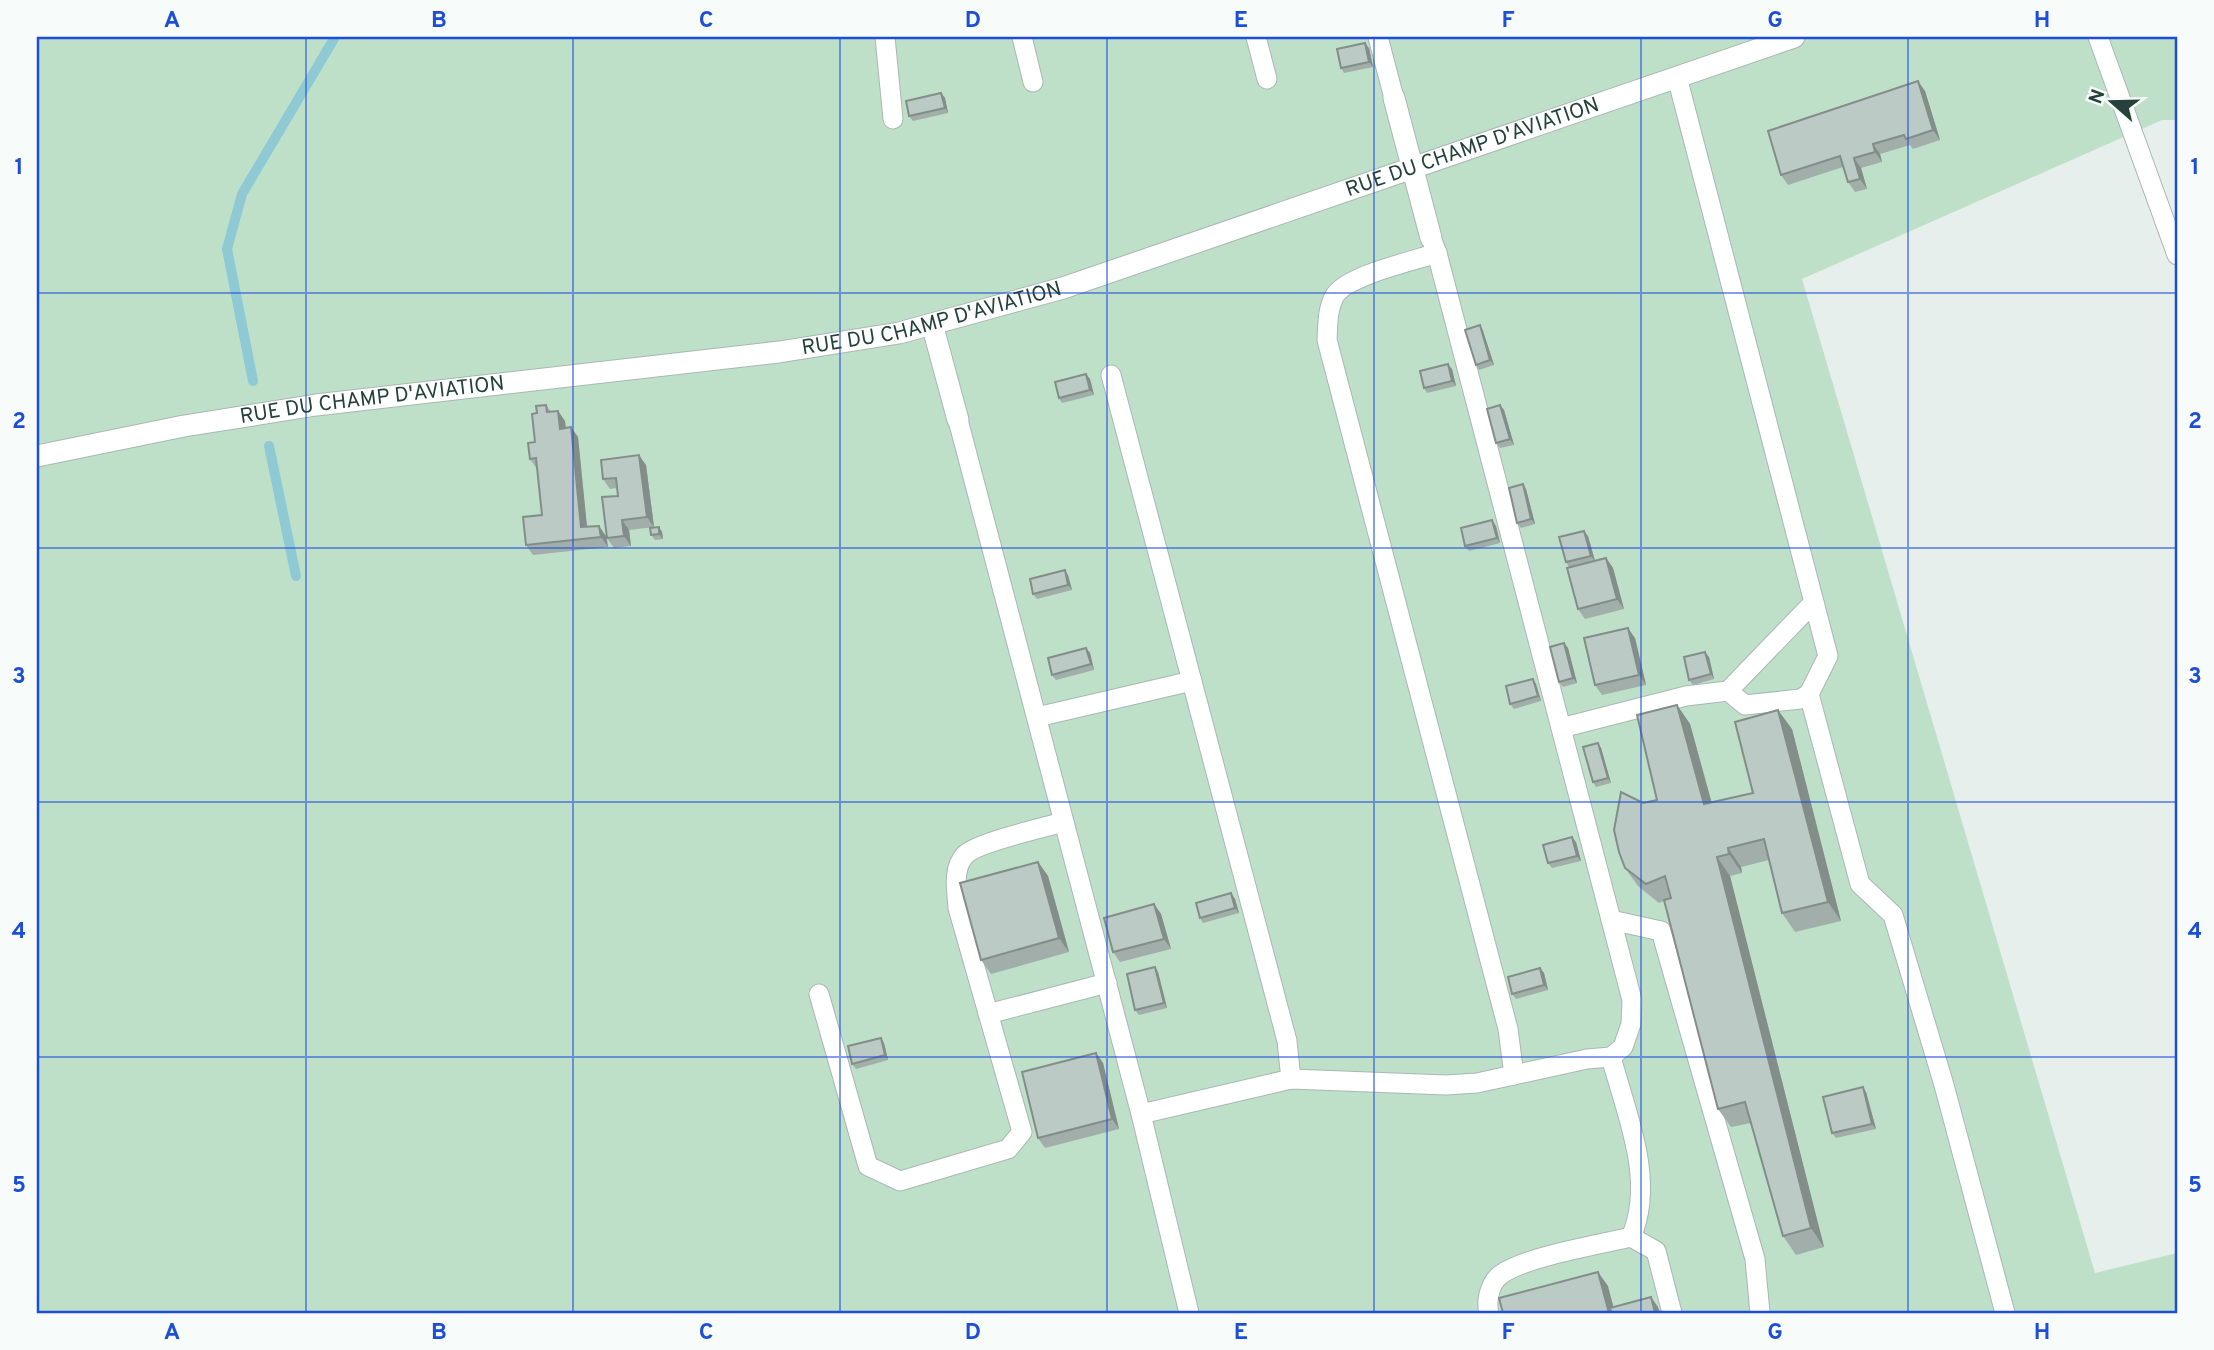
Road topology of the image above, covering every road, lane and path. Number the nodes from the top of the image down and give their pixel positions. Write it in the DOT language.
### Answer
graph roads {
  1 [pos="885,37"];
  2 [pos="1023,37"];
  3 [pos="1256,37"];
  4 [pos="1378,37"];
  5 [pos="1794,37"];
  6 [pos="2098,37"];
  7 [pos="1677,77"];
  8 [pos="1267,79"];
  9 [pos="1033,82"];
  10 [pos="1394,97"];
  11 [pos="893,119"];
  12 [pos="1412,168"];
  13 [pos="1434,246"];
  14 [pos="2177,255"];
  15 [pos="932,324"];
  16 [pos="1111,375"];
  17 [pos="958,420"];
  18 [pos="37,456"];
  19 [pos="1814,602"];
  20 [pos="1192,681"];
  21 [pos="1728,691"];
  22 [pos="1810,694"];
  23 [pos="1037,717"];
  24 [pos="1561,728"];
  25 [pos="1064,822"];
  26 [pos="1611,920"];
  27 [pos="1107,983"];
  28 [pos="819,994"];
  29 [pos="988,1014"];
  30 [pos="1611,1057"];
  31 [pos="1514,1074"];
  32 [pos="1290,1079"];
  33 [pos="1141,1114"];
  34 [pos="1631,1237"];
  35 [pos="1189,1313"];
  36 [pos="1489,1313"];
  37 [pos="1672,1313"];
  38 [pos="1760,1313"];
  39 [pos="2006,1313"];
  1 -- 11 [label="lane"];
  2 -- 9 [label="lane"];
  3 -- 8 [label="lane"];
  4 -- 10 [label="lane"];
  5 -- 7 [label="street, RUE DU CHAMP D'AVIATION"];
  6 -- 14 [label="lane"];
  7 -- 12 [label="street, RUE DU CHAMP D'AVIATION"];
  7 -- 19 [label="lane"];
  10 -- 12 [label="street"];
  12 -- 13 [label="street"];
  12 -- 15 [label="street, RUE DU CHAMP D'AVIATION"];
  13 -- 24 [label="lane"];
  13 -- 31 [label="lane"];
  15 -- 17 [label="street"];
  15 -- 18 [label="street, RUE DU CHAMP D'AVIATION"];
  16 -- 20 [label="lane"];
  17 -- 23 [label="lane"];
  19 -- 21 [label="lane"];
  19 -- 22 [label="lane"];
  20 -- 23 [label="lane"];
  20 -- 32 [label="lane"];
  21 -- 22 [label="lane"];
  21 -- 24 [label="lane"];
  22 -- 39 [label="lane"];
  23 -- 25 [label="lane"];
  24 -- 26 [label="lane"];
  25 -- 27 [label="lane"];
  25 -- 29 [label="lane"];
  26 -- 30 [label="lane"];
  26 -- 38 [label="lane"];
  27 -- 29 [label="lane"];
  27 -- 33 [label="lane"];
  28 -- 29 [label="lane"];
  30 -- 31 [label="lane"];
  30 -- 34 [label="lane"];
  31 -- 32 [label="lane"];
  32 -- 33 [label="lane"];
  33 -- 35 [label="lane"];
  34 -- 36 [label="lane"];
  34 -- 37 [label="lane"];
}
